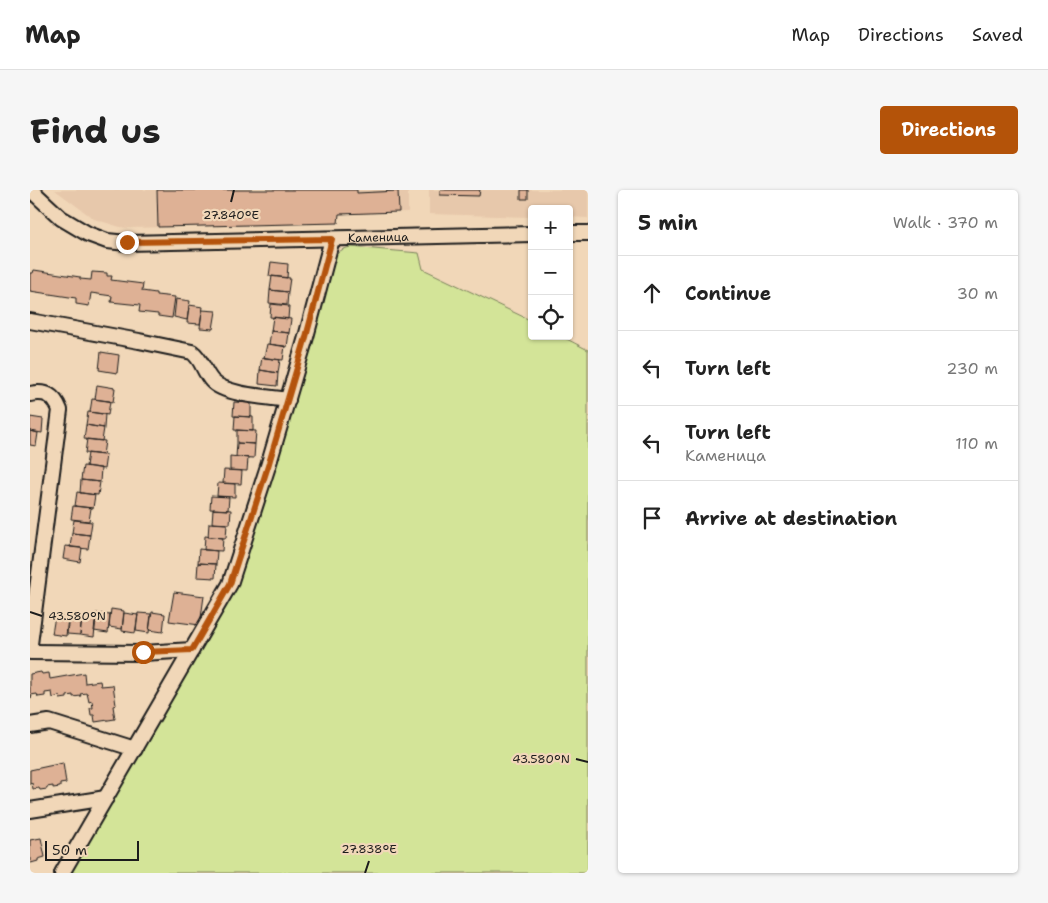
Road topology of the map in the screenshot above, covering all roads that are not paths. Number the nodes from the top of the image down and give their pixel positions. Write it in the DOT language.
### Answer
graph roads {
  1 [pos="31,191"];
  2 [pos="573,233"];
  3 [pos="588,233"];
  4 [pos="528,234"];
  5 [pos="332,239"];
  6 [pos="30,321"];
  7 [pos="30,394"];
  8 [pos="288,400"];
  9 [pos="30,644"];
  10 [pos="192,650"];
  11 [pos="30,652"];
  12 [pos="30,725"];
  13 [pos="135,749"];
  14 [pos="106,798"];
  15 [pos="30,810"];
  16 [pos="62,873"];
  1 -- 5 [label="street, Каменица"];
  2 -- 3 [label="street"];
  4 -- 5 [label="street, Каменица"];
  5 -- 8 [label="street"];
  6 -- 8 [label="street"];
  7 -- 9 [label="street"];
  8 -- 10 [label="street"];
  10 -- 11 [label="street"];
  10 -- 13 [label="street"];
  12 -- 13 [label="street"];
  13 -- 14 [label="street"];
  14 -- 15 [label="street"];
  14 -- 16 [label="street"];
}
